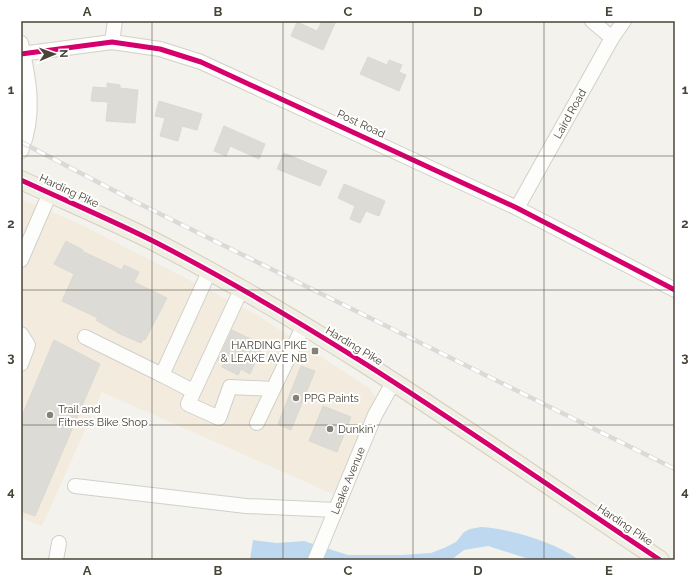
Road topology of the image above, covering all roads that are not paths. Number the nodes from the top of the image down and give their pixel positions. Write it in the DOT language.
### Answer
graph roads {
  1 [pos="116,21"];
  2 [pos="592,21"];
  3 [pos="624,21"];
  4 [pos="612,38"];
  5 [pos="112,42"];
  6 [pos="22,50"];
  7 [pos="21,151"];
  8 [pos="21,180"];
  9 [pos="50,194"];
  10 [pos="517,208"];
  11 [pos="21,260"];
  12 [pos="209,272"];
  13 [pos="241,290"];
  14 [pos="675,290"];
  15 [pos="303,327"];
  16 [pos="21,334"];
  17 [pos="85,337"];
  18 [pos="21,364"];
  19 [pos="162,374"];
  20 [pos="394,381"];
  21 [pos="274,389"];
  22 [pos="193,391"];
  23 [pos="257,423"];
  24 [pos="76,486"];
  25 [pos="336,510"];
  26 [pos="59,543"];
  27 [pos="56,560"];
  28 [pos="315,560"];
  29 [pos="660,560"];
  1 -- 5 [label="street"];
  2 -- 4 [label="street"];
  3 -- 4 [label="street, Laird Road"];
  4 -- 10 [label="street, Laird Road"];
  5 -- 6 [label="street, Post Road"];
  5 -- 10 [label="street, Post Road"];
  6 -- 7 [label="street"];
  8 -- 9 [label="main road, Harding Pike"];
  9 -- 11 [label="street"];
  9 -- 12 [label="main road, Harding Pike"];
  10 -- 14 [label="street, Post Road"];
  12 -- 13 [label="main road, Harding Pike"];
  12 -- 19 [label="street"];
  13 -- 15 [label="main road, Harding Pike"];
  13 -- 22 [label="street"];
  15 -- 20 [label="main road, Harding Pike"];
  15 -- 21 [label="street"];
  16 -- 18 [label="street"];
  17 -- 19 [label="street"];
  19 -- 22 [label="street"];
  20 -- 25 [label="street, Leake Avenue"];
  20 -- 29 [label="main road, Harding Pike"];
  21 -- 22 [label="street"];
  21 -- 23 [label="street"];
  24 -- 25 [label="street"];
  25 -- 28 [label="street, Leake Avenue"];
  26 -- 27 [label="street"];
}
